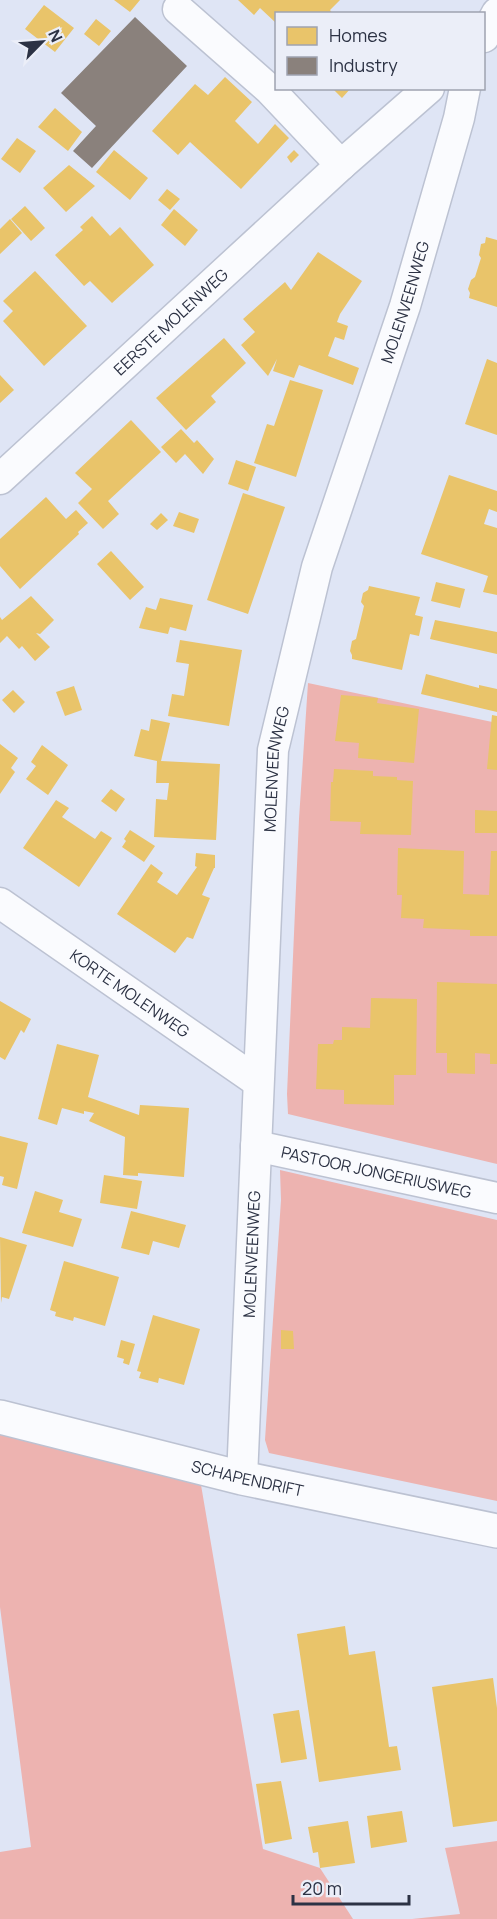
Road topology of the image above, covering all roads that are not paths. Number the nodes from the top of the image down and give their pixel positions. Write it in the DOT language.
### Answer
graph roads {
  1 [pos="178,9"];
  2 [pos="497,13"];
  3 [pos="485,33"];
  4 [pos="427,90"];
  5 [pos="465,90"];
  6 [pos="341,165"];
  7 [pos="0,478"];
  8 [pos="0,903"];
  9 [pos="258,1082"];
  10 [pos="256,1146"];
  11 [pos="497,1198"];
  12 [pos="0,1417"];
  13 [pos="242,1478"];
  14 [pos="497,1531"];
  1 -- 6 [label="street"];
  2 -- 3 [label="street"];
  4 -- 6 [label="street, EERSTE MOLENWEG"];
  5 -- 9 [label="street, MOLENVEENWEG"];
  6 -- 7 [label="street, EERSTE MOLENWEG"];
  8 -- 9 [label="street, KORTE MOLENWEG"];
  9 -- 10 [label="street, MOLENVEENWEG"];
  10 -- 11 [label="street, PASTOOR JONGERIUSWEG"];
  10 -- 13 [label="street, MOLENVEENWEG"];
  12 -- 13 [label="street, SCHAPENDRIFT"];
  13 -- 14 [label="street, SCHAPENDRIFT"];
}
